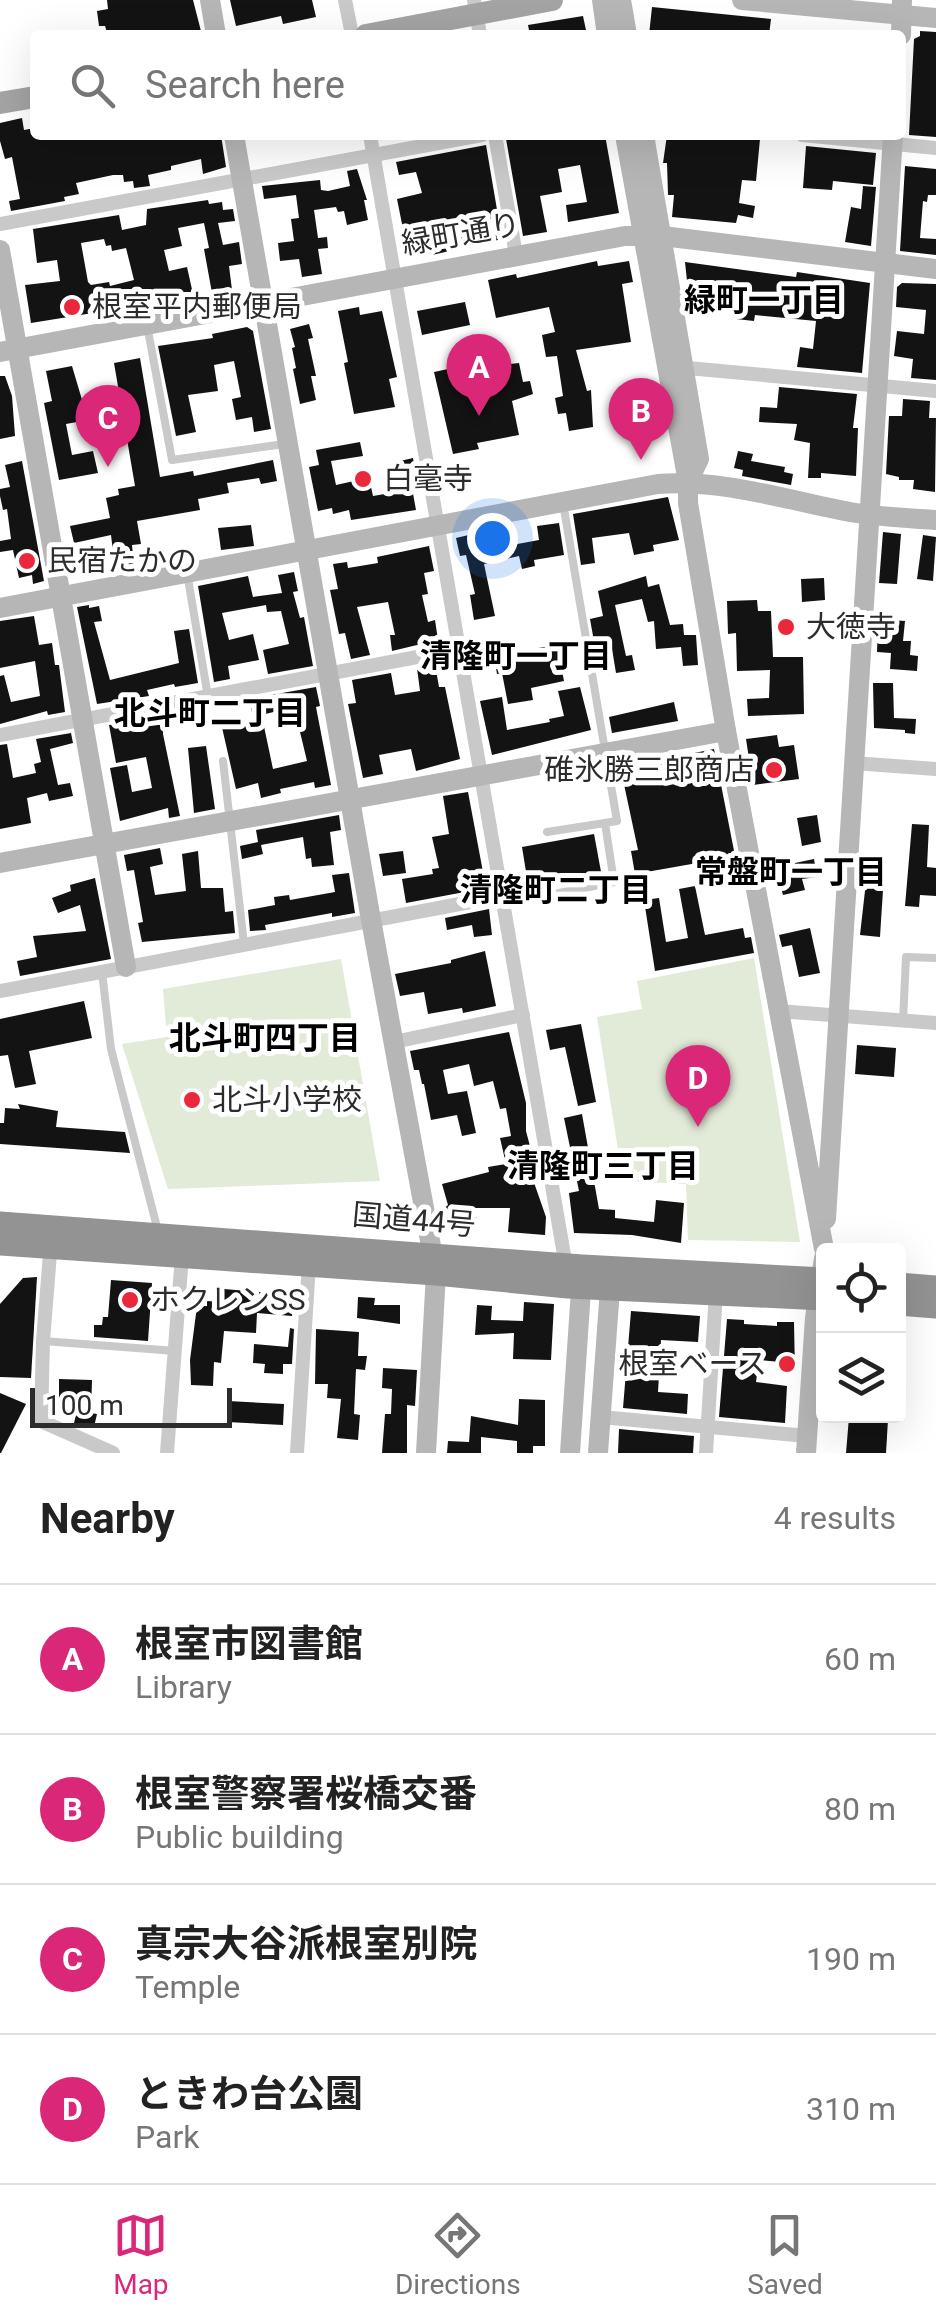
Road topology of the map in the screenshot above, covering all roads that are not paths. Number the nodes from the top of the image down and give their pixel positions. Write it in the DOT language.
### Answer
graph roads {
  1 [pos="210,0"];
  2 [pos="345,0"];
  3 [pos="552,0"];
  4 [pos="602,0"];
  5 [pos="622,0"];
  6 [pos="742,0"];
  7 [pos="477,16"];
  8 [pos="901,17"];
  9 [pos="936,18"];
  10 [pos="215,30"];
  11 [pos="351,30"];
  12 [pos="395,30"];
  13 [pos="605,30"];
  14 [pos="626,30"];
  15 [pos="30,98"];
  16 [pos="0,103"];
  17 [pos="235,140"];
  18 [pos="371,140"];
  19 [pos="453,140"];
  20 [pos="497,140"];
  21 [pos="626,140"];
  22 [pos="644,140"];
  23 [pos="893,140"];
  24 [pos="936,148"];
  25 [pos="373,154"];
  26 [pos="242,179"];
  27 [pos="0,224"];
  28 [pos="652,236"];
  29 [pos="0,250"];
  30 [pos="516,254"];
  31 [pos="886,264"];
  32 [pos="936,268"];
  33 [pos="395,277"];
  34 [pos="264,304"];
  35 [pos="148,325"];
  36 [pos="9,350"];
  37 [pos="675,367"];
  38 [pos="877,386"];
  39 [pos="936,391"];
  40 [pos="288,444"];
  41 [pos="688,482"];
  42 [pos="562,502"];
  43 [pos="868,514"];
  44 [pos="936,520"];
  45 [pos="436,526"];
  46 [pos="308,550"];
  47 [pos="187,572"];
  48 [pos="61,596"];
  49 [pos="0,608"];
  50 [pos="460,649"];
  51 [pos="328,675"];
  52 [pos="208,697"];
  53 [pos="82,720"];
  54 [pos="726,730"];
  55 [pos="0,734"];
  56 [pos="607,752"];
  57 [pos="222,761"];
  58 [pos="854,763"];
  59 [pos="936,769"];
  60 [pos="482,776"];
  61 [pos="351,798"];
  62 [pos="228,820"];
  63 [pos="605,823"];
  64 [pos="547,832"];
  65 [pos="104,844"];
  66 [pos="0,863"];
  67 [pos="502,896"];
  68 [pos="544,896"];
  69 [pos="371,920"];
  70 [pos="244,944"];
  71 [pos="936,958"];
  72 [pos="126,967"];
  73 [pos="102,972"];
  74 [pos="0,991"];
  75 [pos="778,1011"];
  76 [pos="523,1015"];
  77 [pos="838,1015"];
  78 [pos="902,1021"];
  79 [pos="936,1023"];
  80 [pos="394,1042"];
  81 [pos="0,1224"];
  82 [pos="159,1234"];
  83 [pos="52,1238"];
  84 [pos="0,1243"];
  85 [pos="818,1243"];
  86 [pos="825,1243"];
  87 [pos="182,1256"];
  88 [pos="309,1264"];
  89 [pos="435,1264"];
  90 [pos="816,1273"];
  91 [pos="816,1274"];
  92 [pos="574,1276"];
  93 [pos="610,1278"];
  94 [pos="906,1286"];
  95 [pos="936,1288"];
  96 [pos="716,1292"];
  97 [pos="906,1304"];
  98 [pos="936,1306"];
  99 [pos="816,1308"];
  100 [pos="42,1342"];
  101 [pos="176,1350"];
  102 [pos="600,1418"];
  103 [pos="708,1428"];
  104 [pos="806,1444"];
  105 [pos="113,1453"];
  106 [pos="168,1453"];
  107 [pos="297,1453"];
  108 [pos="426,1453"];
  109 [pos="570,1453"];
  110 [pos="598,1453"];
  111 [pos="706,1453"];
  1 -- 10 [label="street"];
  2 -- 11 [label="street"];
  3 -- 7 [label="main road"];
  4 -- 13 [label="street"];
  5 -- 14 [label="street"];
  6 -- 8 [label="street"];
  7 -- 12 [label="main road"];
  8 -- 9 [label="street"];
  15 -- 16 [label="main road"];
  17 -- 26 [label="street"];
  18 -- 25 [label="street"];
  19 -- 25 [label="street"];
  20 -- 30 [label="street"];
  21 -- 28 [label="street"];
  22 -- 28 [label="street"];
  23 -- 24 [label="street"];
  23 -- 31 [label="street"];
  25 -- 26 [label="street"];
  25 -- 33 [label="street"];
  26 -- 27 [label="street"];
  26 -- 34 [label="street"];
  28 -- 30 [label="street, 緑町通り"];
  28 -- 31 [label="street, 緑町通り"];
  28 -- 37 [label="street"];
  29 -- 36 [label="street"];
  30 -- 33 [label="street, 緑町通り"];
  31 -- 32 [label="street, 緑町通り"];
  31 -- 38 [label="street"];
  33 -- 34 [label="street, 緑町通り"];
  33 -- 45 [label="street"];
  34 -- 35 [label="street, 緑町通り"];
  34 -- 40 [label="street"];
  35 -- 36 [label="street, 緑町通り"];
  35 -- 40 [label="lane"];
  36 -- 48 [label="street"];
  37 -- 38 [label="street"];
  37 -- 41 [label="street"];
  38 -- 39 [label="street"];
  38 -- 43 [label="street"];
  40 -- 46 [label="street"];
  41 -- 42 [label="street"];
  41 -- 43 [label="street"];
  41 -- 54 [label="street"];
  42 -- 45 [label="street"];
  42 -- 56 [label="lane"];
  43 -- 44 [label="street"];
  43 -- 58 [label="street"];
  45 -- 46 [label="street"];
  45 -- 50 [label="street"];
  46 -- 47 [label="street"];
  46 -- 51 [label="street"];
  47 -- 48 [label="street"];
  47 -- 52 [label="lane"];
  48 -- 49 [label="street"];
  48 -- 53 [label="street"];
  50 -- 51 [label="street"];
  50 -- 60 [label="street"];
  51 -- 52 [label="street"];
  51 -- 61 [label="street"];
  52 -- 53 [label="street"];
  53 -- 55 [label="street"];
  53 -- 65 [label="street"];
  54 -- 56 [label="street"];
  54 -- 75 [label="street"];
  56 -- 60 [label="street"];
  56 -- 63 [label="lane"];
  57 -- 62 [label="lane"];
  58 -- 59 [label="street"];
  58 -- 77 [label="street"];
  60 -- 61 [label="street"];
  60 -- 67 [label="street"];
  61 -- 62 [label="street"];
  61 -- 69 [label="street"];
  62 -- 65 [label="street"];
  62 -- 70 [label="lane"];
  63 -- 64 [label="lane"];
  63 -- 68 [label="lane"];
  65 -- 66 [label="street"];
  65 -- 72 [label="street"];
  67 -- 69 [label="street"];
  67 -- 76 [label="street"];
  69 -- 70 [label="street"];
  69 -- 80 [label="street"];
  70 -- 72 [label="street"];
  71 -- 78 [label="lane"];
  72 -- 73 [label="street"];
  73 -- 74 [label="street"];
  73 -- 82 [label="lane"];
  75 -- 77 [label="street"];
  75 -- 85 [label="street"];
  76 -- 80 [label="street"];
  76 -- 92 [label="street"];
  77 -- 78 [label="street"];
  77 -- 86 [label="street"];
  78 -- 79 [label="street"];
  80 -- 89 [label="street"];
  81 -- 83 [label="highway, 国道44号"];
  82 -- 83 [label="highway, 国道44号"];
  82 -- 89 [label="highway, 国道44号"];
  83 -- 84 [label="highway, 国道44号"];
  83 -- 87 [label="highway, 国道44号"];
  83 -- 100 [label="street"];
  87 -- 88 [label="highway, 国道44号"];
  87 -- 101 [label="street"];
  88 -- 89 [label="highway, 国道44号"];
  88 -- 107 [label="street"];
  89 -- 92 [label="highway, 国道44号"];
  89 -- 108 [label="street"];
  90 -- 93 [label="highway, 国道44号"];
  91 -- 96 [label="highway, 国道44号"];
  92 -- 93 [label="highway, 国道44号"];
  92 -- 109 [label="street"];
  93 -- 96 [label="highway, 国道44号"];
  93 -- 102 [label="street"];
  94 -- 95 [label="highway"];
  96 -- 103 [label="street"];
  97 -- 98 [label="highway"];
  99 -- 104 [label="street"];
  100 -- 101 [label="lane"];
  100 -- 105 [label="street"];
  101 -- 106 [label="street"];
  102 -- 103 [label="street"];
  102 -- 110 [label="street"];
  103 -- 104 [label="street"];
  103 -- 111 [label="street"];
}
